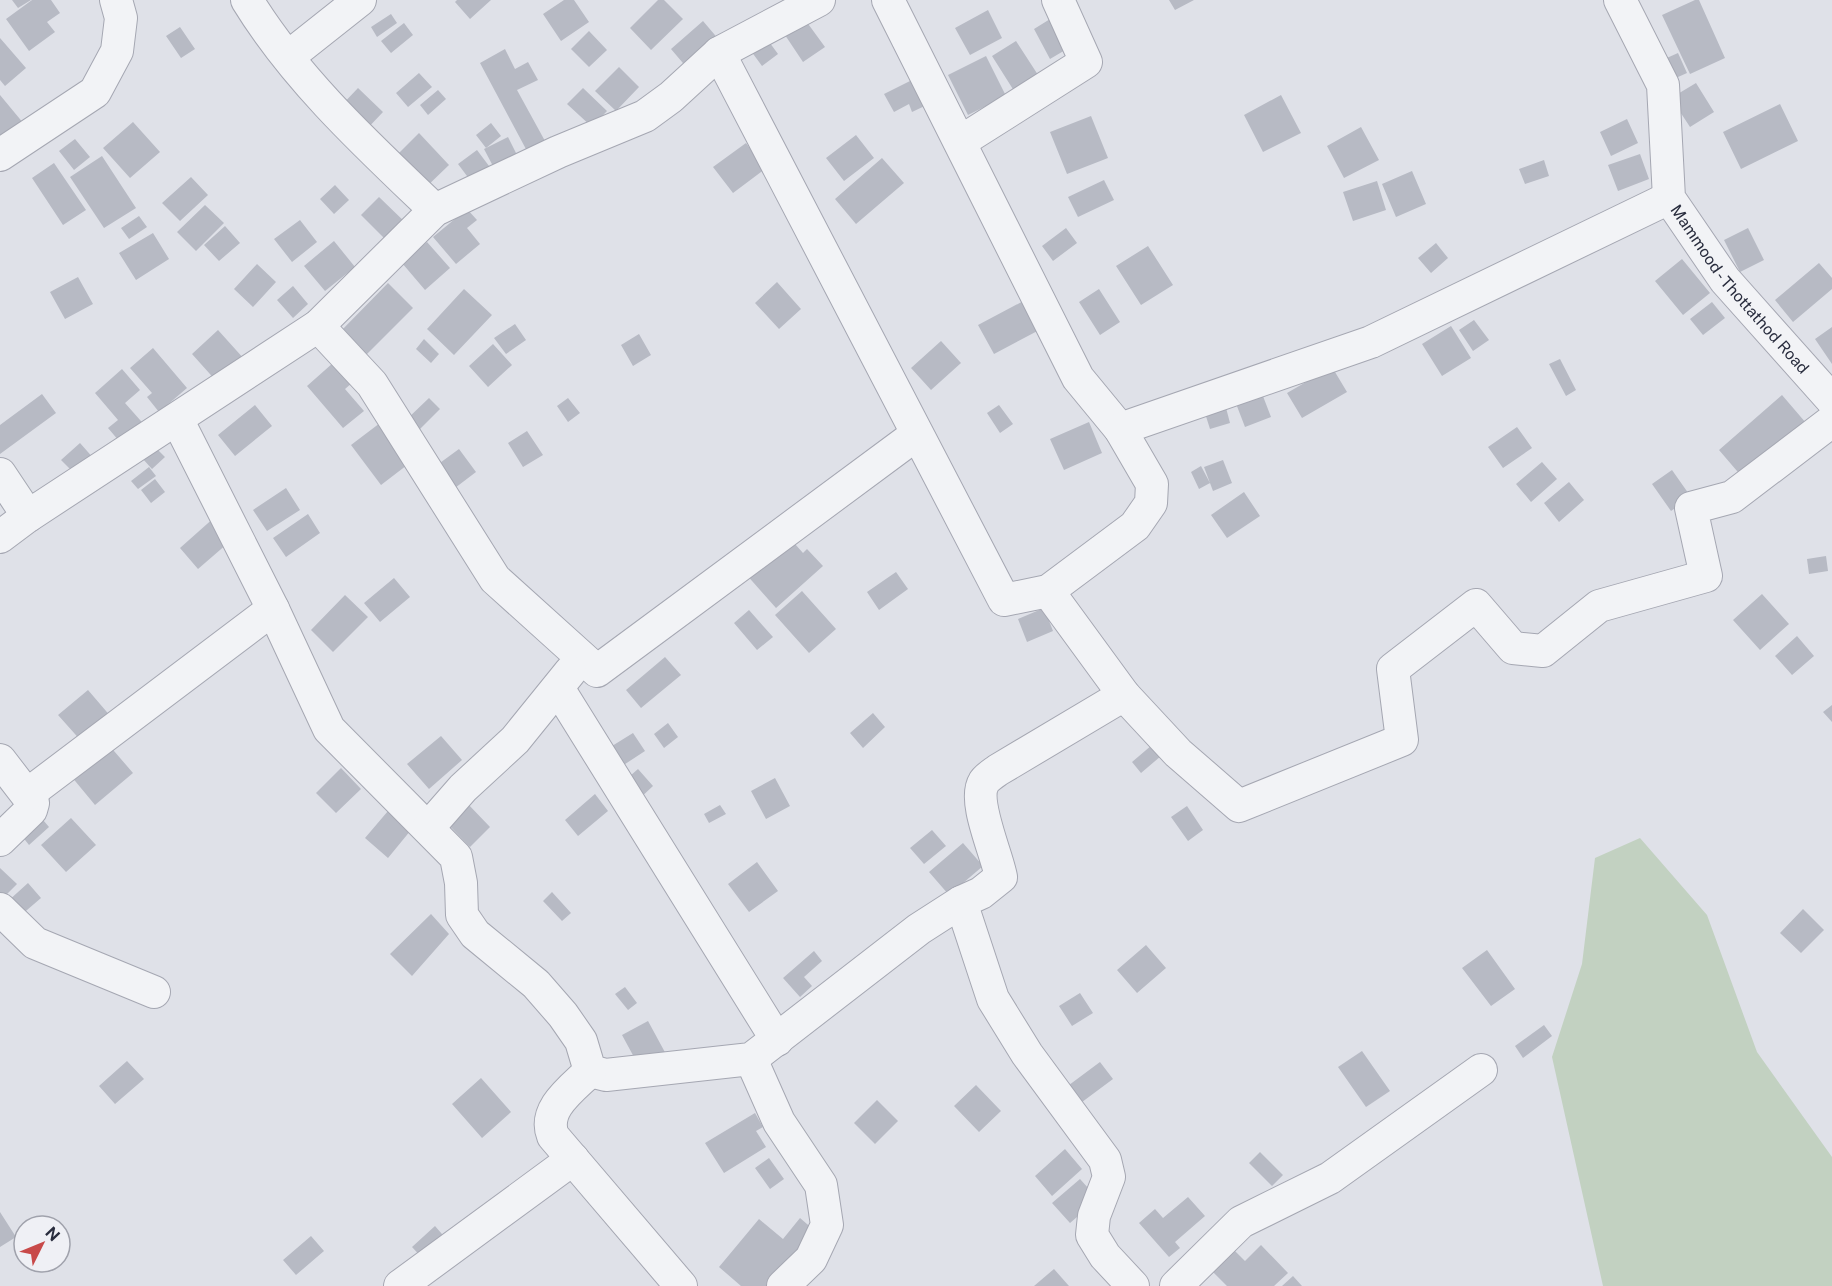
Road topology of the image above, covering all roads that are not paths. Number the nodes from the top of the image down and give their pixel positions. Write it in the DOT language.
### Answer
graph roads {
  1 [pos="116,0"];
  2 [pos="247,0"];
  3 [pos="360,0"];
  4 [pos="819,0"];
  5 [pos="888,0"];
  6 [pos="1058,0"];
  7 [pos="1620,0"];
  8 [pos="719,53"];
  9 [pos="288,57"];
  10 [pos="960,142"];
  11 [pos="0,155"];
  12 [pos="1669,198"];
  13 [pos="435,210"];
  14 [pos="318,326"];
  15 [pos="1832,400"];
  16 [pos="177,419"];
  17 [pos="1832,421"];
  18 [pos="1120,429"];
  19 [pos="917,434"];
  20 [pos="0,474"];
  21 [pos="28,516"];
  22 [pos="0,537"];
  23 [pos="1048,591"];
  24 [pos="273,609"];
  25 [pos="582,657"];
  26 [pos="558,688"];
  27 [pos="1124,695"];
  28 [pos="0,760"];
  29 [pos="28,794"];
  30 [pos="428,828"];
  31 [pos="0,840"];
  32 [pos="961,902"];
  33 [pos="0,909"];
  34 [pos="154,992"];
  35 [pos="777,1040"];
  36 [pos="751,1059"];
  37 [pos="1481,1070"];
  38 [pos="590,1071"];
  39 [pos="573,1159"];
  40 [pos="1187,1282"];
  41 [pos="681,1285"];
  42 [pos="400,1286"];
  43 [pos="783,1286"];
  44 [pos="1133,1286"];
  1 -- 11 [label="street"];
  2 -- 9 [label="street"];
  3 -- 9 [label="street"];
  4 -- 8 [label="street"];
  5 -- 10 [label="street"];
  6 -- 10 [label="street"];
  7 -- 12 [label="street, Mammood - Thottathod Road"];
  8 -- 13 [label="street"];
  8 -- 19 [label="street"];
  9 -- 13 [label="street"];
  10 -- 18 [label="street"];
  12 -- 15 [label="street, Mammood - Thottathod Road"];
  12 -- 18 [label="street"];
  13 -- 14 [label="street"];
  14 -- 16 [label="street"];
  14 -- 25 [label="street"];
  16 -- 21 [label="street"];
  16 -- 24 [label="street"];
  17 -- 27 [label="street"];
  18 -- 23 [label="street"];
  19 -- 23 [label="street"];
  19 -- 25 [label="street"];
  20 -- 21 [label="street"];
  21 -- 22 [label="street"];
  23 -- 27 [label="street"];
  24 -- 29 [label="street"];
  24 -- 30 [label="street"];
  25 -- 26 [label="street"];
  26 -- 30 [label="street"];
  26 -- 35 [label="street"];
  27 -- 32 [label="street"];
  28 -- 29 [label="street"];
  29 -- 31 [label="street"];
  30 -- 38 [label="street"];
  32 -- 35 [label="street"];
  32 -- 44 [label="street"];
  33 -- 34 [label="street"];
  35 -- 36 [label="street"];
  36 -- 38 [label="street"];
  36 -- 43 [label="street"];
  37 -- 40 [label="street"];
  38 -- 39 [label="street"];
  39 -- 41 [label="street"];
  39 -- 42 [label="street"];
}
